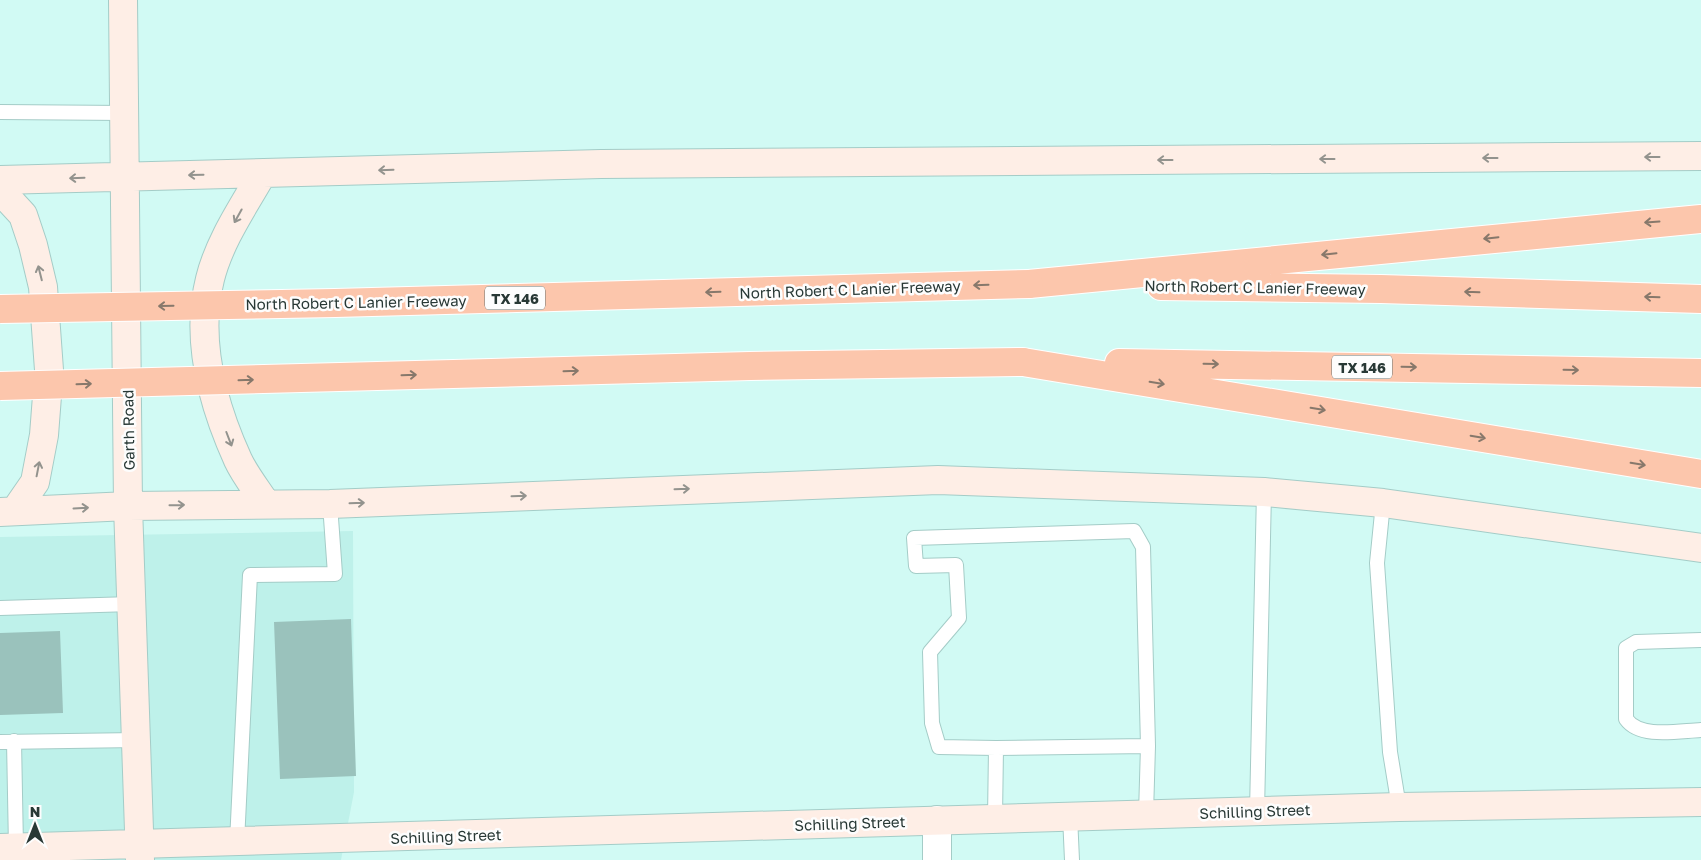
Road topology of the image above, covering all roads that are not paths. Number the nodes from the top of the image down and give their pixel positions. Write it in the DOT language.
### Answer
graph roads {
  1 [pos="123,0"];
  2 [pos="0,112"];
  3 [pos="125,113"];
  4 [pos="1701,156"];
  5 [pos="262,174"];
  6 [pos="125,176"];
  7 [pos="0,180"];
  8 [pos="0,190"];
  9 [pos="1701,219"];
  10 [pos="1030,284"];
  11 [pos="1701,299"];
  12 [pos="0,309"];
  13 [pos="1023,362"];
  14 [pos="1701,373"];
  15 [pos="0,386"];
  16 [pos="1701,474"];
  17 [pos="1264,492"];
  18 [pos="266,504"];
  19 [pos="330,504"];
  20 [pos="1383,504"];
  21 [pos="128,506"];
  22 [pos="8,512"];
  23 [pos="1701,548"];
  24 [pos="132,604"];
  25 [pos="0,608"];
  26 [pos="1701,640"];
  27 [pos="1701,730"];
  28 [pos="137,740"];
  29 [pos="7,741"];
  30 [pos="1148,746"];
  31 [pos="996,748"];
  32 [pos="1701,802"];
  33 [pos="1399,807"];
  34 [pos="1258,811"];
  35 [pos="1146,814"];
  36 [pos="1070,816"];
  37 [pos="995,818"];
  38 [pos="937,820"];
  39 [pos="237,842"];
  40 [pos="8,847"];
  41 [pos="140,852"];
  42 [pos="938,860"];
  43 [pos="1072,860"];
  1 -- 3 [label="main road, Garth Road"];
  2 -- 3 [label="lane"];
  3 -- 6 [label="main road, Garth Road"];
  4 -- 5 [label="main road, one-way"];
  5 -- 6 [label="main road, one-way"];
  5 -- 18 [label="main road, one-way"];
  6 -- 7 [label="main road, one-way"];
  6 -- 21 [label="main road, Garth Road"];
  22 -- 8 [label="main road, one-way"];
  9 -- 10 [label="highway, one-way"];
  11 -- 10 [label="highway, North Robert C Lanier Freeway / TX 146, one-way"];
  10 -- 12 [label="highway, North Robert C Lanier Freeway / TX 146, one-way, bridge"];
  13 -- 14 [label="highway, TX 146, one-way"];
  15 -- 13 [label="highway, TX 146, one-way, bridge"];
  13 -- 16 [label="highway, one-way"];
  19 -- 17 [label="main road, one-way"];
  17 -- 20 [label="main road"];
  17 -- 34 [label="lane"];
  18 -- 19 [label="main road"];
  21 -- 18 [label="main road, one-way"];
  19 -- 39 [label="lane"];
  20 -- 23 [label="main road"];
  20 -- 33 [label="lane"];
  22 -- 21 [label="main road, one-way"];
  21 -- 24 [label="main road, Garth Road"];
  24 -- 25 [label="lane"];
  24 -- 28 [label="main road, Garth Road"];
  26 -- 27 [label="lane"];
  28 -- 29 [label="lane"];
  28 -- 41 [label="main road, Garth Road"];
  29 -- 40 [label="lane"];
  30 -- 31 [label="lane"];
  30 -- 31 [label="lane"];
  30 -- 35 [label="lane"];
  31 -- 37 [label="lane"];
  32 -- 33 [label="main road, Schilling Street"];
  33 -- 34 [label="main road, Schilling Street"];
  34 -- 35 [label="main road, Schilling Street"];
  35 -- 36 [label="main road, Schilling Street"];
  36 -- 37 [label="main road, Schilling Street"];
  36 -- 43 [label="lane"];
  37 -- 38 [label="main road, Schilling Street"];
  38 -- 39 [label="main road, Schilling Street"];
  38 -- 42 [label="street"];
  39 -- 41 [label="main road, Schilling Street"];
  40 -- 41 [label="main road, Schilling Street"];
}
